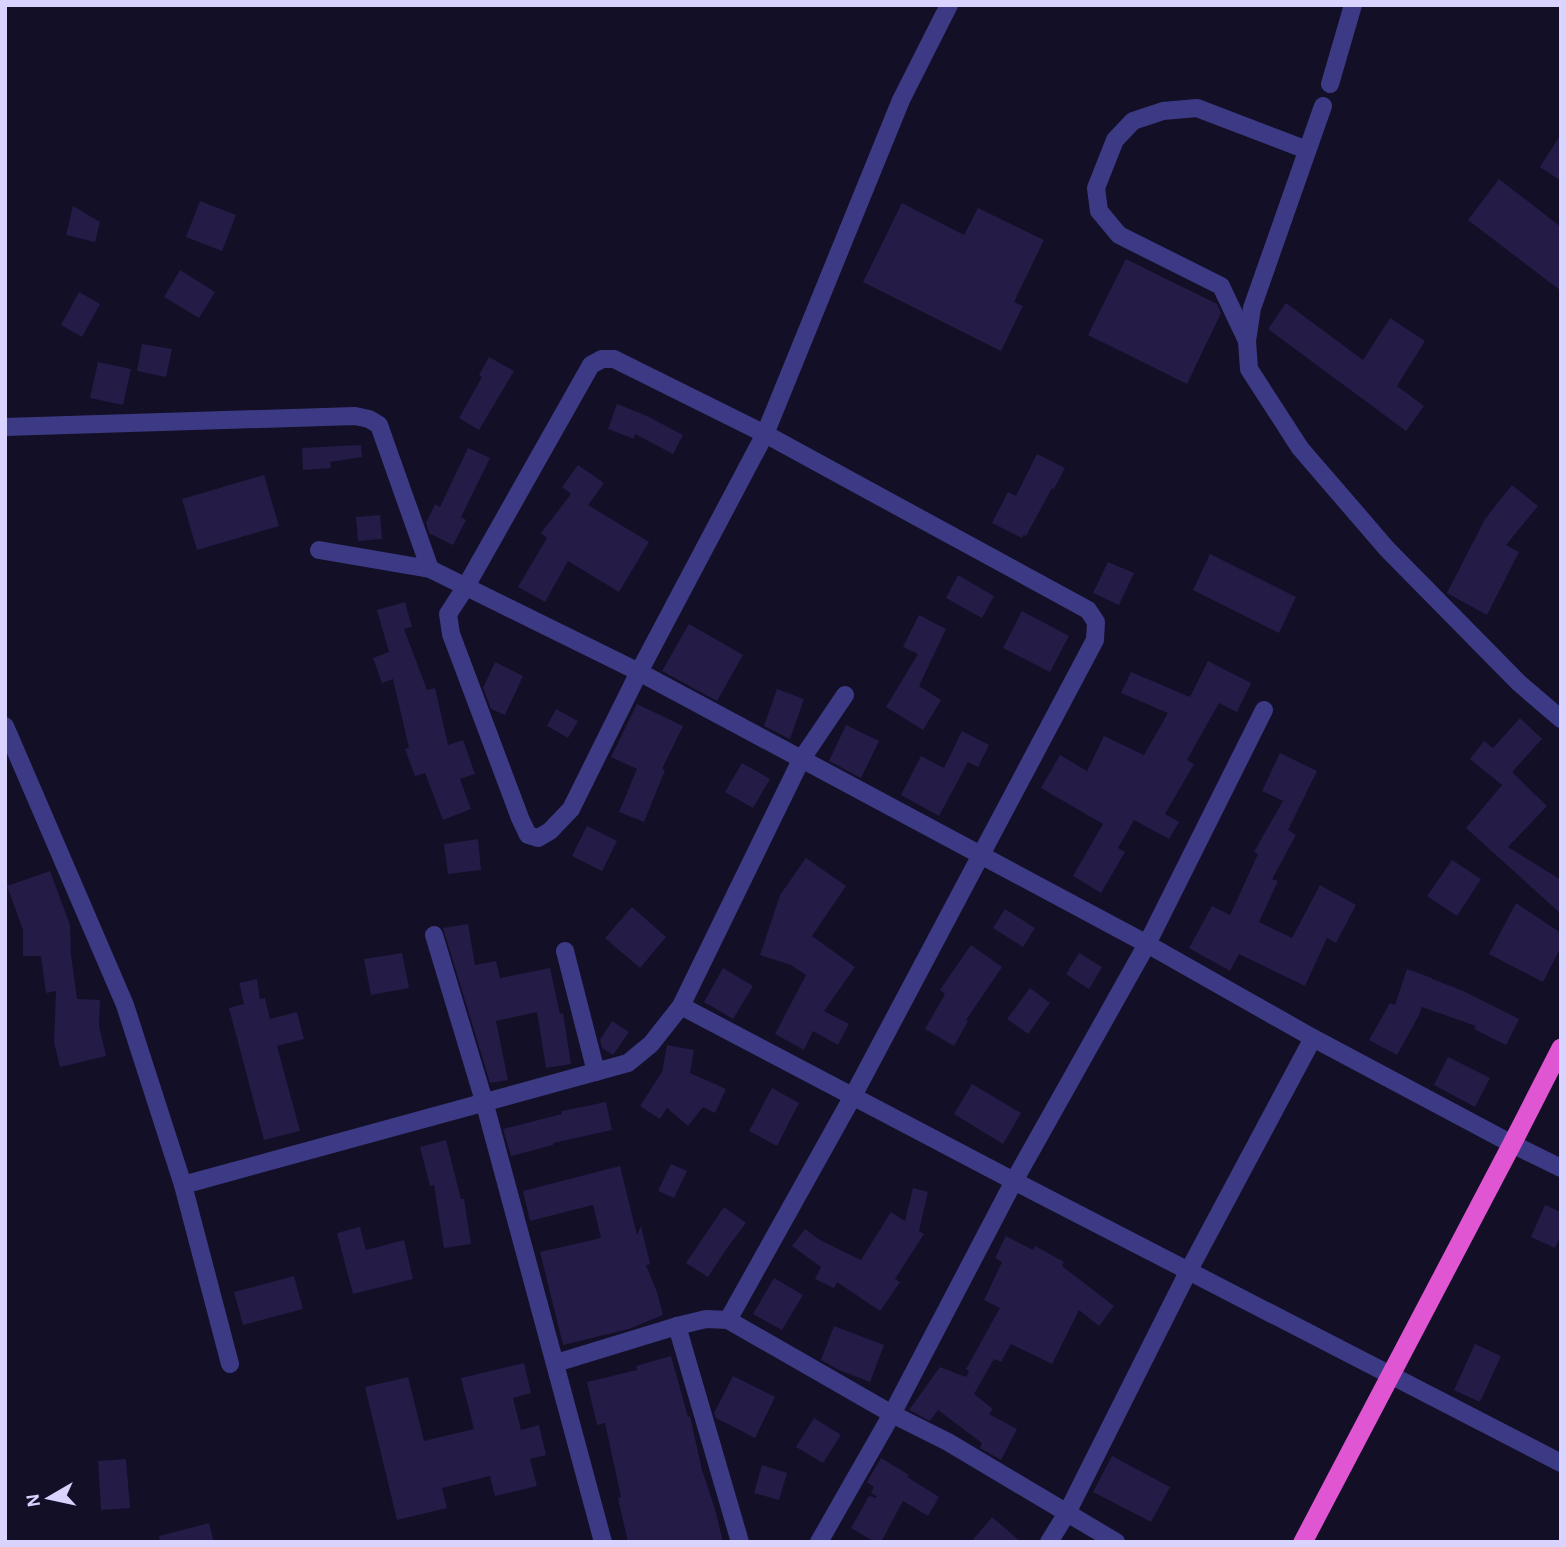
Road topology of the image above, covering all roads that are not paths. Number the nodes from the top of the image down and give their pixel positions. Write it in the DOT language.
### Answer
graph roads {
  1 [pos="949,5"];
  2 [pos="1353,5"];
  3 [pos="1330,84"];
  4 [pos="1323,106"];
  5 [pos="1307,150"];
  6 [pos="1247,341"];
  7 [pos="5,427"];
  8 [pos="765,434"];
  9 [pos="319,550"];
  10 [pos="430,569"];
  11 [pos="465,587"];
  12 [pos="639,672"];
  13 [pos="845,695"];
  14 [pos="1264,710"];
  15 [pos="1561,719"];
  16 [pos="5,726"];
  17 [pos="801,760"];
  18 [pos="981,856"];
  19 [pos="434,935"];
  20 [pos="1147,944"];
  21 [pos="565,951"];
  22 [pos="681,1006"];
  23 [pos="1313,1038"];
  24 [pos="1561,1048"];
  25 [pos="596,1072"];
  26 [pos="853,1096"];
  27 [pos="484,1101"];
  28 [pos="1512,1144"];
  29 [pos="1561,1168"];
  30 [pos="1014,1181"];
  31 [pos="183,1185"];
  32 [pos="1189,1270"];
  33 [pos="728,1320"];
  34 [pos="677,1326"];
  35 [pos="556,1363"];
  36 [pos="230,1364"];
  37 [pos="1391,1374"];
  38 [pos="892,1414"];
  39 [pos="1561,1463"];
  40 [pos="1067,1513"];
  41 [pos="603,1542"];
  42 [pos="740,1542"];
  43 [pos="820,1542"];
  44 [pos="1049,1542"];
  45 [pos="1116,1542"];
  46 [pos="1304,1542"];
  1 -- 8 [label="street"];
  2 -- 3 [label="street"];
  4 -- 5 [label="street"];
  5 -- 6 [label="street"];
  5 -- 6 [label="street"];
  6 -- 15 [label="street"];
  7 -- 10 [label="street"];
  8 -- 11 [label="street"];
  8 -- 12 [label="street"];
  8 -- 18 [label="street"];
  9 -- 10 [label="street"];
  10 -- 11 [label="street"];
  11 -- 12 [label="street"];
  11 -- 12 [label="street"];
  12 -- 17 [label="street"];
  13 -- 17 [label="street"];
  14 -- 20 [label="street"];
  16 -- 31 [label="street"];
  17 -- 18 [label="street"];
  17 -- 22 [label="street"];
  18 -- 20 [label="street"];
  18 -- 26 [label="street"];
  19 -- 27 [label="street"];
  20 -- 23 [label="street"];
  20 -- 30 [label="street"];
  21 -- 25 [label="street"];
  22 -- 25 [label="street"];
  22 -- 26 [label="street"];
  23 -- 28 [label="street"];
  23 -- 32 [label="street"];
  24 -- 28 [label="highway"];
  25 -- 27 [label="street"];
  26 -- 30 [label="street"];
  26 -- 33 [label="street"];
  27 -- 31 [label="street"];
  27 -- 35 [label="street"];
  28 -- 29 [label="street"];
  28 -- 37 [label="highway"];
  30 -- 32 [label="street"];
  30 -- 38 [label="street"];
  31 -- 36 [label="street"];
  32 -- 37 [label="street"];
  32 -- 40 [label="street"];
  33 -- 34 [label="street"];
  33 -- 38 [label="street"];
  34 -- 35 [label="street"];
  34 -- 42 [label="street"];
  35 -- 41 [label="street"];
  37 -- 39 [label="street"];
  37 -- 46 [label="highway"];
  38 -- 40 [label="street"];
  38 -- 43 [label="street"];
  40 -- 44 [label="street"];
  40 -- 45 [label="street"];
}
